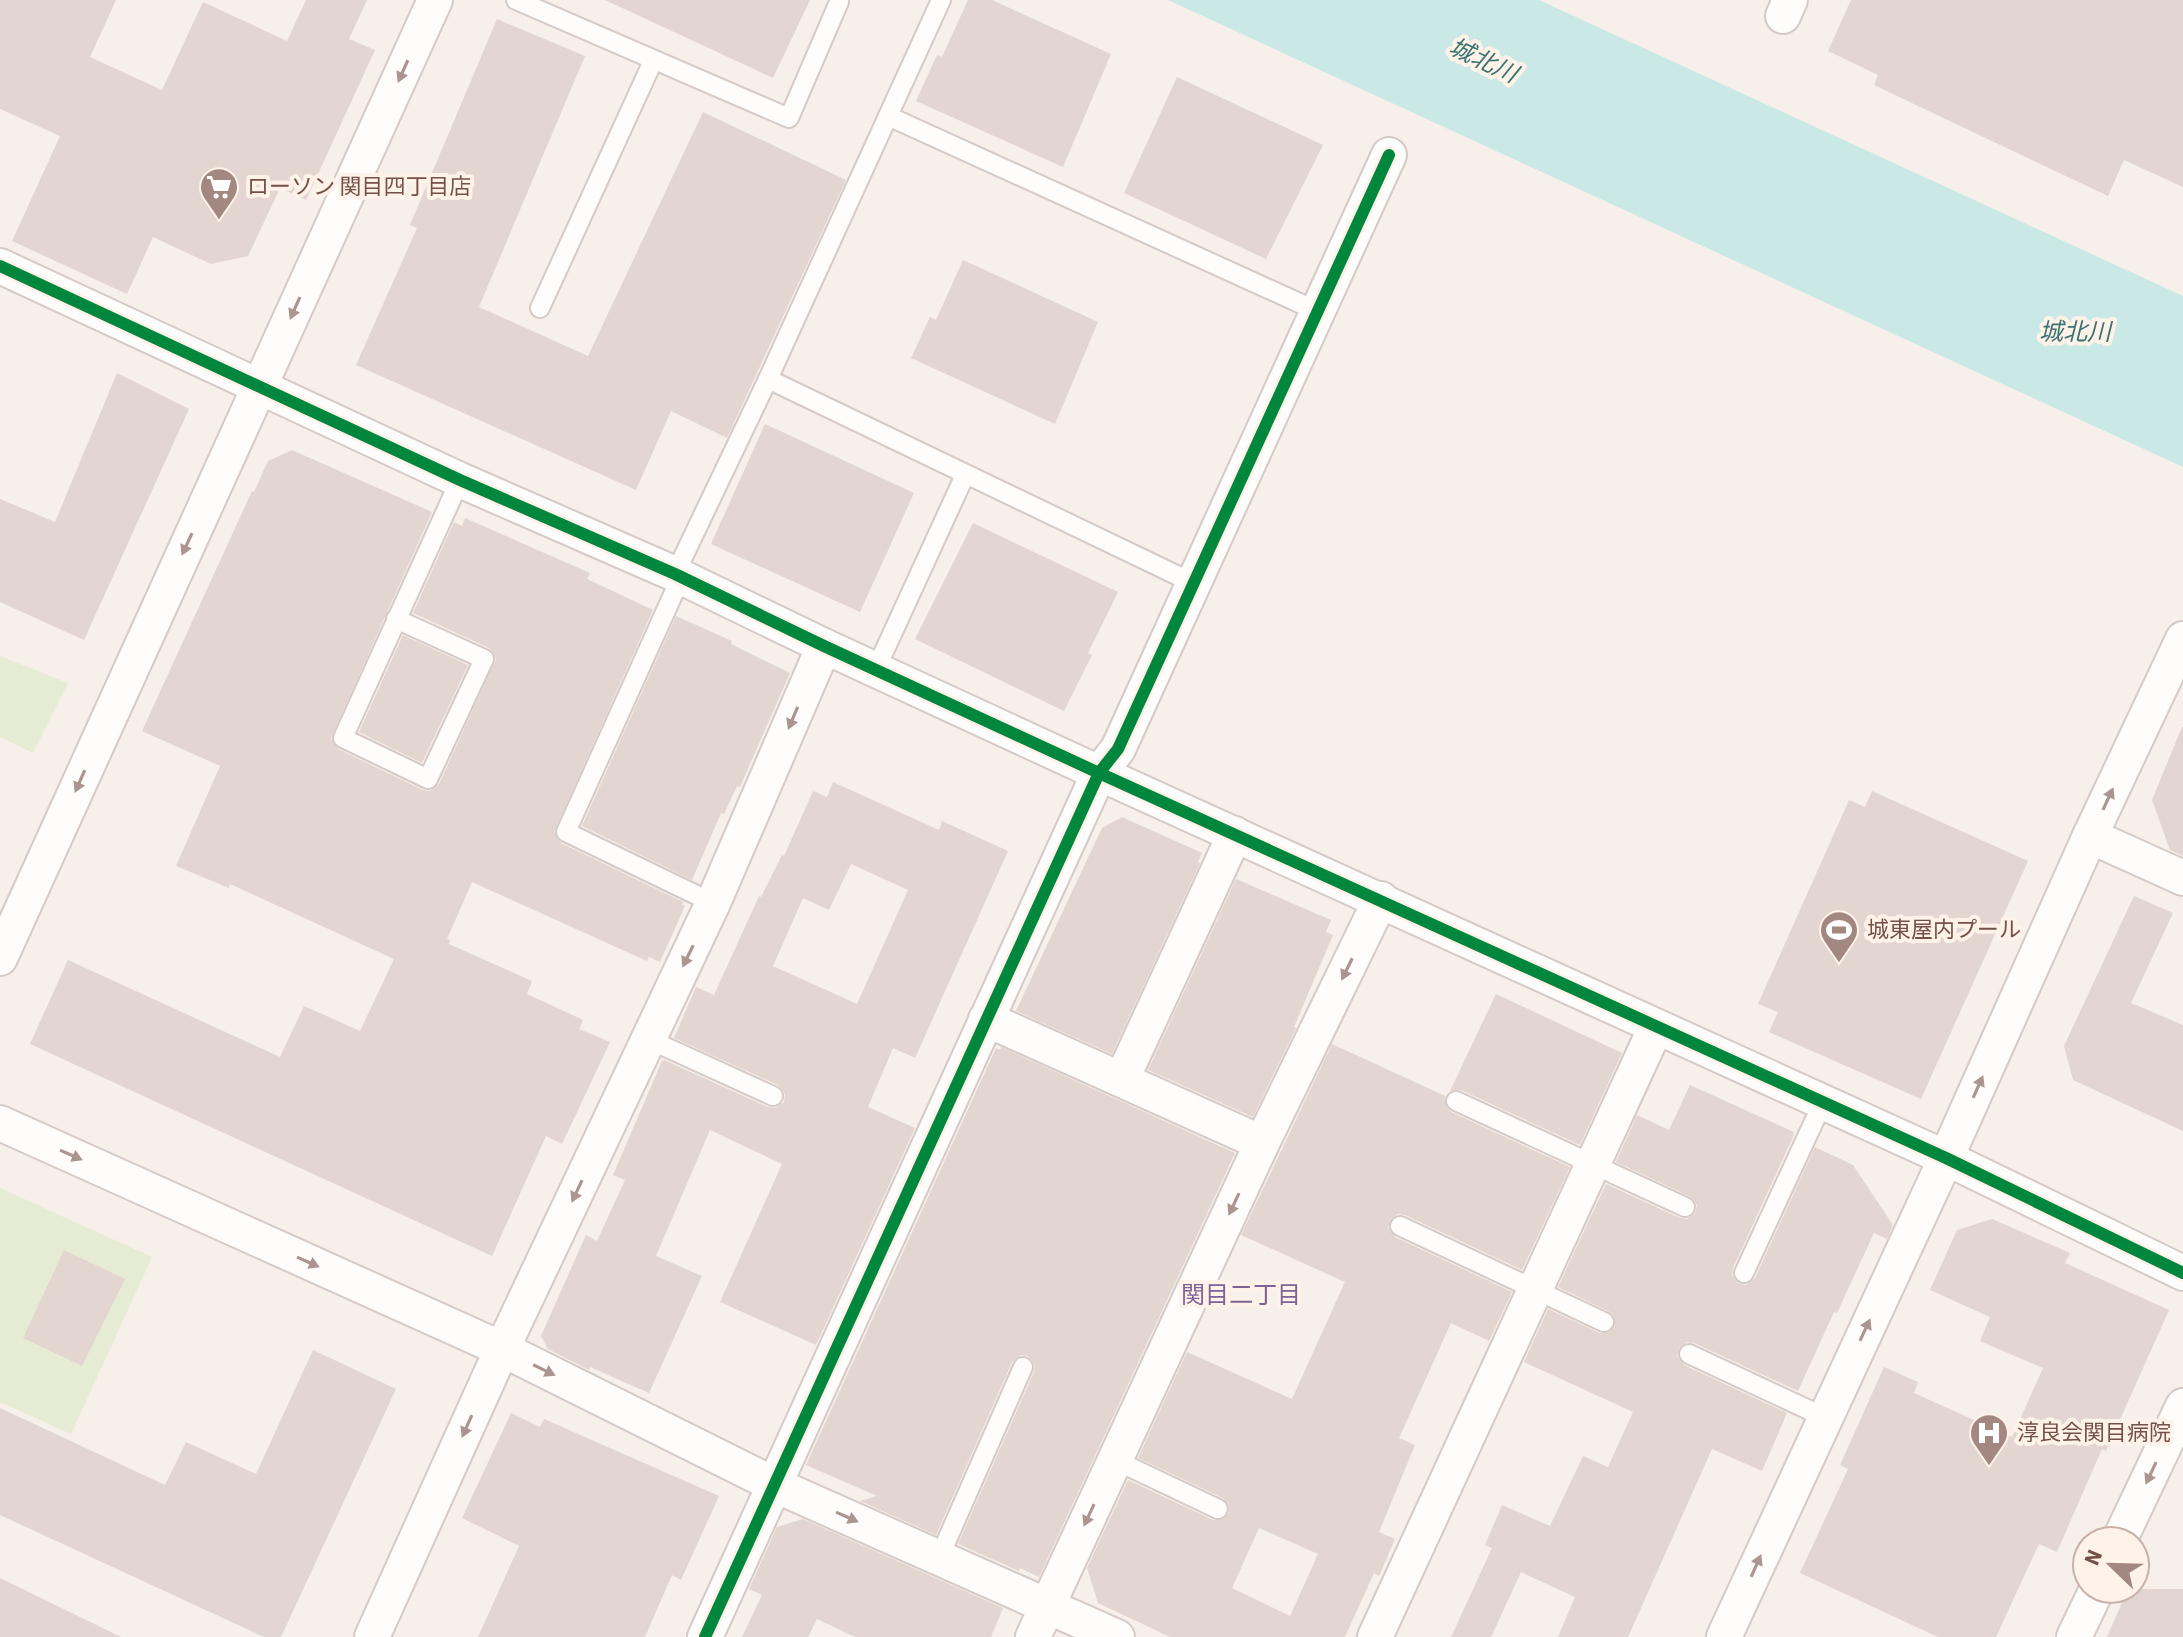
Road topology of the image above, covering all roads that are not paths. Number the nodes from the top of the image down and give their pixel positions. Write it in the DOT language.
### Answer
graph roads {
  1 [pos="435,0"];
  2 [pos="516,0"];
  3 [pos="941,0"];
  4 [pos="839,2"];
  5 [pos="653,61"];
  6 [pos="888,116"];
  7 [pos="1389,155"];
  8 [pos="0,266"];
  9 [pos="540,308"];
  10 [pos="1317,311"];
  11 [pos="768,379"];
  12 [pos="260,385"];
  13 [pos="965,475"];
  14 [pos="460,480"];
  15 [pos="678,576"];
  16 [pos="1193,583"];
  17 [pos="396,619"];
  18 [pos="2183,639"];
  19 [pos="824,646"];
  20 [pos="876,669"];
  21 [pos="1099,773"];
  22 [pos="1235,834"];
  23 [pos="2090,836"];
  24 [pos="2183,878"];
  25 [pos="1381,899"];
  26 [pos="713,903"];
  27 [pos="0,958"];
  28 [pos="986,1019"];
  29 [pos="1656,1027"];
  30 [pos="648,1039"];
  31 [pos="1122,1079"];
  32 [pos="773,1096"];
  33 [pos="1456,1101"];
  34 [pos="1823,1102"];
  35 [pos="0,1123"];
  36 [pos="1262,1143"];
  37 [pos="1946,1158"];
  38 [pos="1594,1165"];
  39 [pos="1685,1207"];
  40 [pos="1400,1226"];
  41 [pos="1744,1273"];
  42 [pos="2183,1273"];
  43 [pos="1534,1289"];
  44 [pos="1604,1322"];
  45 [pos="502,1349"];
  46 [pos="1689,1354"];
  47 [pos="1023,1367"];
  48 [pos="2183,1406"];
  49 [pos="1824,1417"];
  50 [pos="1115,1460"];
  51 [pos="775,1485"];
  52 [pos="1218,1509"];
  53 [pos="2127,1525"];
  54 [pos="939,1558"];
  55 [pos="2089,1605"];
  56 [pos="1047,1606"];
  57 [pos="372,1637"];
  58 [pos="705,1637"];
  59 [pos="1033,1637"];
  60 [pos="1117,1637"];
  61 [pos="1375,1637"];
  62 [pos="1724,1637"];
  63 [pos="2074,1637"];
  1 -- 12 [label="street, one-way"];
  2 -- 5 [label="lane"];
  3 -- 6 [label="lane"];
  4 -- 5 [label="lane"];
  5 -- 9 [label="lane"];
  6 -- 10 [label="lane"];
  6 -- 11 [label="lane"];
  7 -- 10 [label="street"];
  8 -- 12 [label="street"];
  10 -- 16 [label="street"];
  11 -- 13 [label="lane"];
  11 -- 15 [label="lane"];
  12 -- 14 [label="street"];
  12 -- 27 [label="street, one-way"];
  13 -- 16 [label="lane"];
  13 -- 20 [label="lane"];
  14 -- 15 [label="street"];
  14 -- 17 [label="lane"];
  15 -- 19 [label="street"];
  15 -- 26 [label="lane"];
  16 -- 21 [label="street"];
  17 -- 17 [label="lane"];
  23 -- 18 [label="street, one-way"];
  19 -- 20 [label="street"];
  19 -- 26 [label="street, one-way"];
  20 -- 21 [label="street"];
  21 -- 22 [label="street"];
  21 -- 28 [label="street"];
  22 -- 25 [label="street"];
  22 -- 31 [label="street"];
  23 -- 24 [label="street"];
  37 -- 23 [label="street, one-way"];
  25 -- 29 [label="street"];
  25 -- 36 [label="street, one-way"];
  26 -- 30 [label="street, one-way"];
  28 -- 31 [label="street"];
  28 -- 51 [label="street"];
  29 -- 34 [label="street"];
  29 -- 38 [label="street"];
  30 -- 32 [label="lane"];
  30 -- 45 [label="street, one-way"];
  31 -- 36 [label="street"];
  33 -- 38 [label="lane"];
  34 -- 37 [label="street"];
  34 -- 41 [label="lane"];
  35 -- 45 [label="street, one-way"];
  36 -- 50 [label="street, one-way"];
  37 -- 42 [label="street"];
  49 -- 37 [label="street, one-way"];
  38 -- 39 [label="lane"];
  38 -- 43 [label="street"];
  40 -- 43 [label="lane"];
  43 -- 44 [label="lane"];
  43 -- 61 [label="street"];
  45 -- 51 [label="street, one-way"];
  45 -- 57 [label="street, one-way"];
  46 -- 49 [label="lane"];
  47 -- 54 [label="lane"];
  48 -- 53 [label="street, one-way"];
  62 -- 49 [label="street, one-way"];
  50 -- 52 [label="lane"];
  50 -- 56 [label="street, one-way"];
  51 -- 54 [label="street, one-way"];
  51 -- 58 [label="street"];
  54 -- 56 [label="street"];
  55 -- 63 [label="street"];
  56 -- 59 [label="street"];
  56 -- 60 [label="street"];
}
